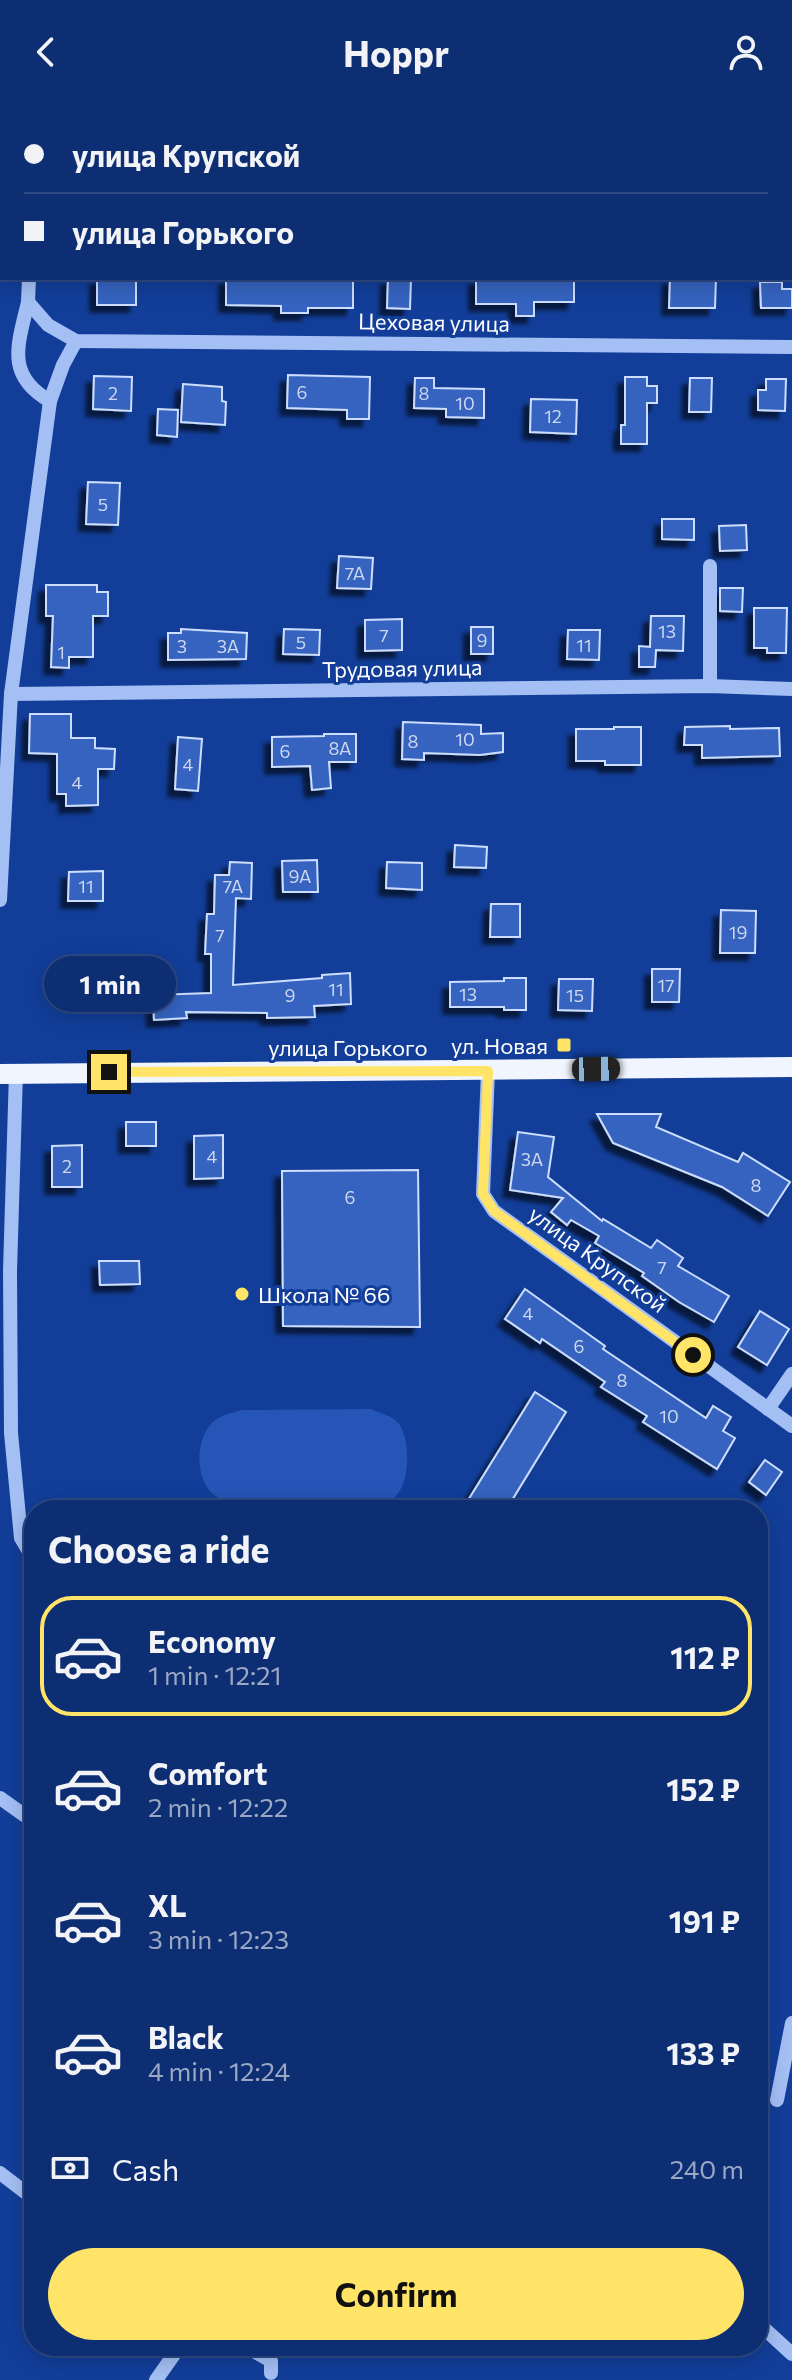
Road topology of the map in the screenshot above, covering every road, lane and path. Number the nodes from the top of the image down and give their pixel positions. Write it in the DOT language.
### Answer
graph roads {
  1 [pos="29,280"];
  2 [pos="28,302"];
  3 [pos="76,341"];
  4 [pos="792,347"];
  5 [pos="50,401"];
  6 [pos="710,566"];
  7 [pos="710,686"];
  8 [pos="792,689"];
  9 [pos="11,694"];
  10 [pos="0,900"];
  11 [pos="792,1067"];
  12 [pos="488,1071"];
  13 [pos="8,1073"];
  14 [pos="792,1374"];
  15 [pos="768,1409"];
  16 [pos="792,1426"];
  17 [pos="11,1433"];
  18 [pos="0,1453"];
  19 [pos="24,1543"];
  20 [pos="0,1798"];
  21 [pos="24,1815"];
  22 [pos="792,2023"];
  23 [pos="777,2100"];
  24 [pos="0,2173"];
  25 [pos="24,2191"];
  26 [pos="768,2332"];
  27 [pos="792,2354"];
  28 [pos="173,2356"];
  29 [pos="262,2356"];
  30 [pos="271,2373"];
  31 [pos="156,2380"];
  1 -- 2 [label="street"];
  2 -- 3 [label="street"];
  2 -- 5 [label="street"];
  3 -- 4 [label="street, Цеховая улица"];
  3 -- 5 [label="street"];
  5 -- 9 [label="street"];
  6 -- 7 [label="street"];
  7 -- 8 [label="street, Трудовая улица"];
  7 -- 9 [label="street, Трудовая улица"];
  9 -- 10 [label="street"];
  11 -- 12 [label="main road, улица Горького"];
  12 -- 13 [label="main road, улица Горького"];
  12 -- 15 [label="street, улица Крупской"];
  13 -- 17 [label="street"];
  14 -- 15 [label="street"];
  15 -- 16 [label="street, улица Крупской"];
  17 -- 18 [label="street"];
  17 -- 19 [label="street"];
  20 -- 21 [label="street"];
  22 -- 23 [label="street"];
  24 -- 25 [label="street"];
  26 -- 27 [label="street"];
  28 -- 31 [label="street"];
  29 -- 30 [label="street"];
}
